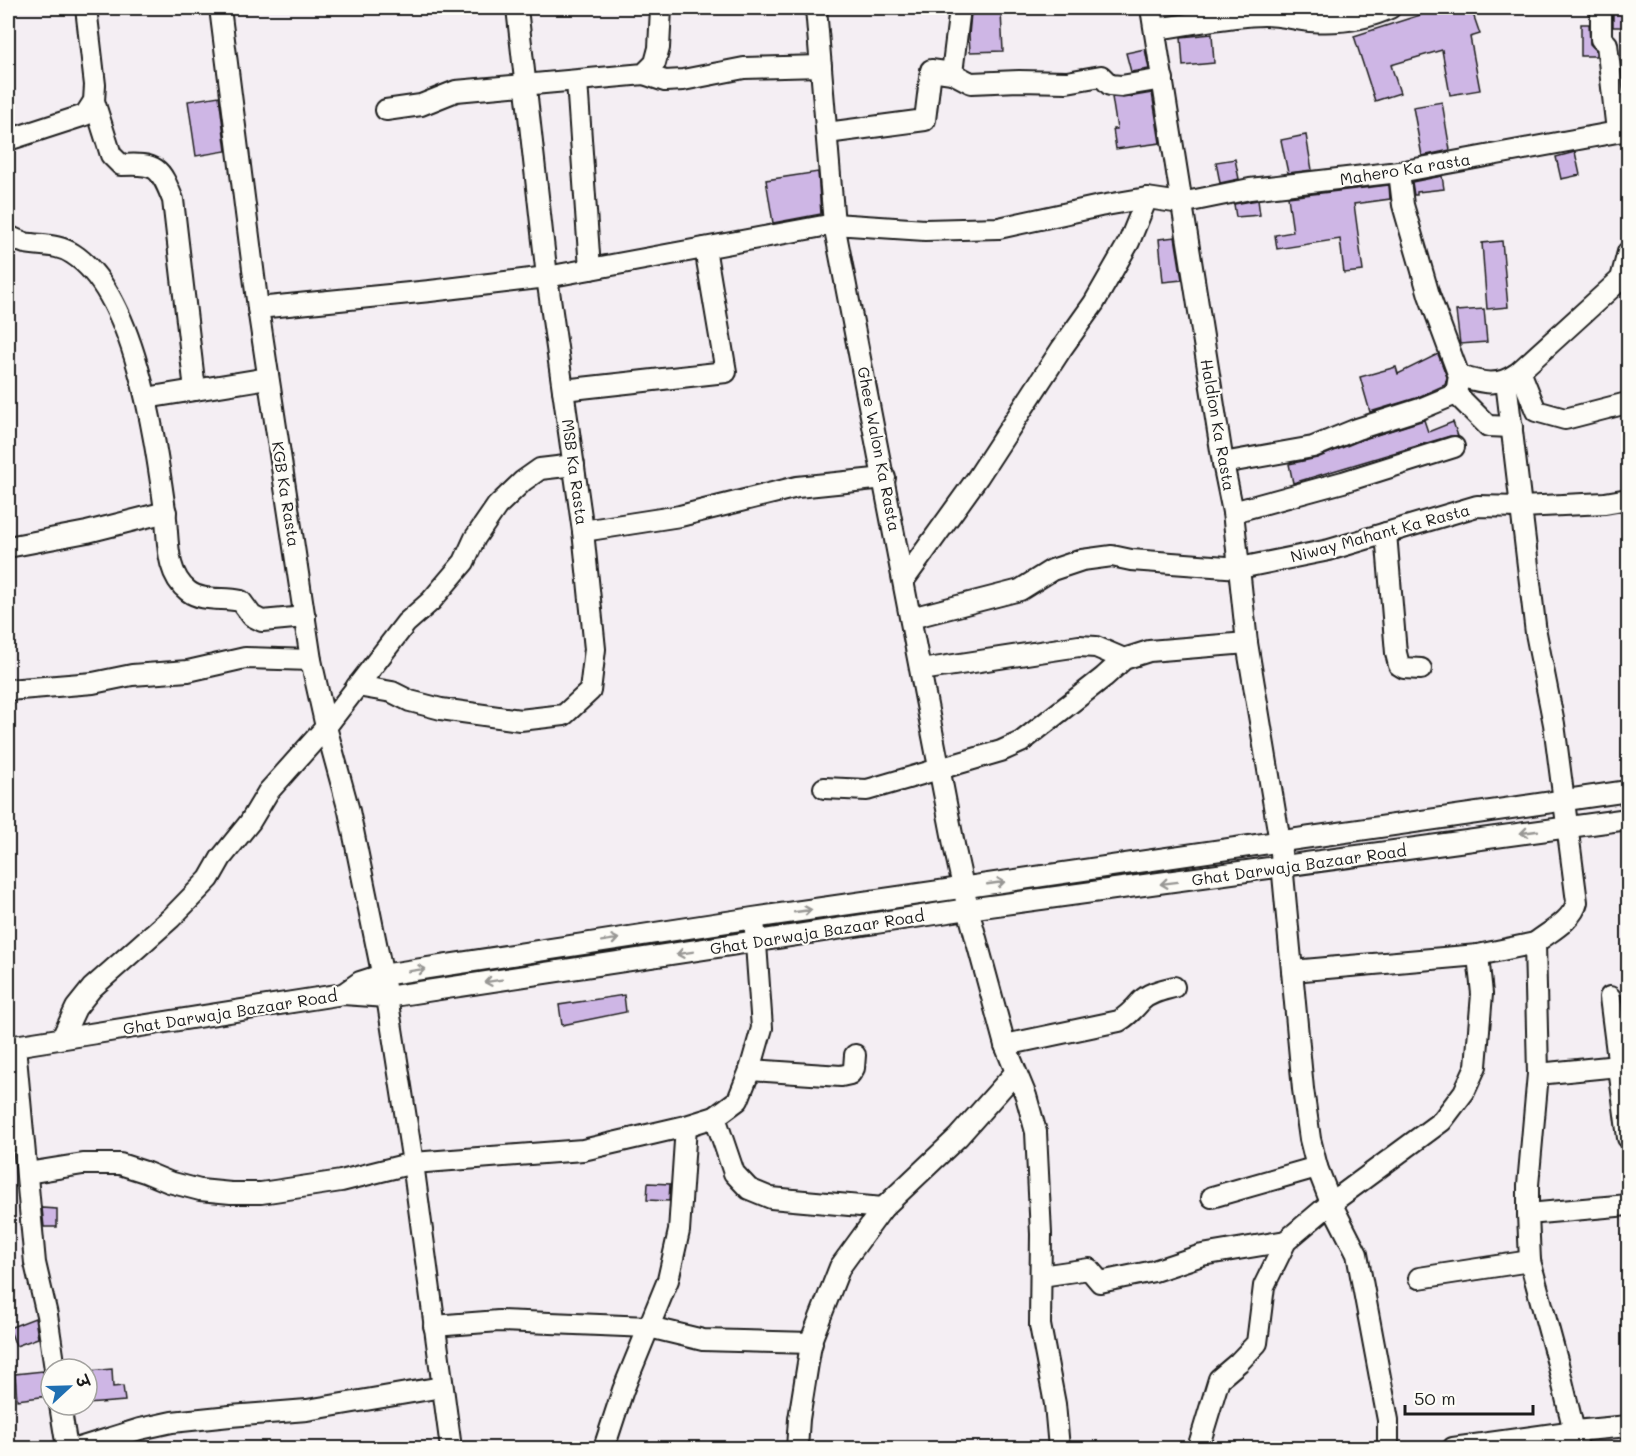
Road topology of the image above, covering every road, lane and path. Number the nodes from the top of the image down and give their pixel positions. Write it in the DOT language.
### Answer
graph roads {
  1 [pos="86,8"];
  2 [pos="220,8"];
  3 [pos="517,8"];
  4 [pos="661,8"];
  5 [pos="816,8"];
  6 [pos="960,8"];
  7 [pos="1151,8"];
  8 [pos="1390,8"];
  9 [pos="1601,8"];
  10 [pos="1155,29"];
  11 [pos="821,66"];
  12 [pos="952,73"];
  13 [pos="644,74"];
  14 [pos="1163,79"];
  15 [pos="577,81"];
  16 [pos="526,84"];
  17 [pos="94,101"];
  18 [pos="386,110"];
  19 [pos="1623,130"];
  20 [pos="827,133"];
  21 [pos="8,140"];
  22 [pos="1399,172"];
  23 [pos="1147,198"];
  24 [pos="1181,203"];
  25 [pos="834,224"];
  26 [pos="8,236"];
  27 [pos="705,248"];
  28 [pos="1629,252"];
  29 [pos="590,269"];
  30 [pos="547,277"];
  31 [pos="258,308"];
  32 [pos="1513,376"];
  33 [pos="268,378"];
  34 [pos="1458,385"];
  35 [pos="195,390"];
  36 [pos="563,390"];
  37 [pos="146,398"];
  38 [pos="1627,403"];
  39 [pos="1512,427"];
  40 [pos="1454,447"];
  41 [pos="1223,463"];
  42 [pos="574,465"];
  43 [pos="885,478"];
  44 [pos="1629,500"];
  45 [pos="1521,507"];
  46 [pos="166,512"];
  47 [pos="1233,512"];
  48 [pos="583,531"];
  49 [pos="1386,533"];
  50 [pos="8,547"];
  51 [pos="1239,568"];
  52 [pos="904,580"];
  53 [pos="305,617"];
  54 [pos="911,618"];
  55 [pos="1247,643"];
  56 [pos="1124,659"];
  57 [pos="311,660"];
  58 [pos="1421,669"];
  59 [pos="921,670"];
  60 [pos="357,686"];
  61 [pos="8,690"];
  62 [pos="326,727"];
  63 [pos="940,769"];
  64 [pos="824,788"];
  65 [pos="1629,791"];
  66 [pos="1565,801"];
  67 [pos="1629,819"];
  68 [pos="1568,827"];
  69 [pos="1280,842"];
  70 [pos="1281,868"];
  71 [pos="963,888"];
  72 [pos="968,909"];
  73 [pos="753,918"];
  74 [pos="756,942"];
  75 [pos="1535,943"];
  76 [pos="1478,955"];
  77 [pos="1292,971"];
  78 [pos="382,975"];
  79 [pos="1174,987"];
  80 [pos="343,994"];
  81 [pos="387,997"];
  82 [pos="1610,997"];
  83 [pos="62,1038"];
  84 [pos="1005,1045"];
  85 [pos="11,1047"];
  86 [pos="855,1055"];
  87 [pos="1624,1066"];
  88 [pos="750,1070"];
  89 [pos="1015,1073"];
  90 [pos="1538,1074"];
  91 [pos="715,1117"];
  92 [pos="686,1126"];
  93 [pos="1629,1137"];
  94 [pos="413,1163"];
  95 [pos="1317,1167"];
  96 [pos="27,1173"];
  97 [pos="1212,1197"];
  98 [pos="1331,1203"];
  99 [pos="1629,1205"];
  100 [pos="883,1208"];
  101 [pos="1528,1214"];
  102 [pos="1286,1241"];
  103 [pos="1530,1261"];
  104 [pos="1041,1276"];
  105 [pos="1419,1278"];
  106 [pos="434,1326"];
  107 [pos="649,1327"];
  108 [pos="812,1343"];
  109 [pos="53,1357"];
  110 [pos="442,1387"];
  111 [pos="62,1417"];
  112 [pos="1629,1426"];
  113 [pos="1576,1440"];
  114 [pos="67,1449"];
  115 [pos="79,1449"];
  116 [pos="451,1449"];
  117 [pos="604,1449"];
  118 [pos="797,1449"];
  119 [pos="1059,1449"];
  120 [pos="1198,1449"];
  121 [pos="1388,1449"];
  122 [pos="1453,1449"];
  1 -- 17 [label="street"];
  2 -- 31 [label="street, KGB Ka Rasta"];
  3 -- 16 [label="street, MSB Ka Rasta"];
  4 -- 13 [label="street"];
  5 -- 11 [label="street, Ghee Walon Ka Rasta"];
  6 -- 12 [label="street"];
  7 -- 10 [label="street, Haldion Ka Rasta"];
  8 -- 10 [label="street"];
  9 -- 19 [label="street"];
  10 -- 14 [label="street, Haldion Ka Rasta"];
  11 -- 13 [label="street"];
  11 -- 20 [label="street, Ghee Walon Ka Rasta"];
  12 -- 14 [label="street"];
  12 -- 20 [label="street"];
  13 -- 15 [label="street"];
  14 -- 24 [label="street, Haldion Ka Rasta"];
  15 -- 16 [label="street"];
  15 -- 29 [label="street"];
  16 -- 18 [label="street"];
  16 -- 30 [label="street, MSB Ka Rasta"];
  17 -- 21 [label="street"];
  17 -- 35 [label="street"];
  19 -- 22 [label="street, Mahero Ka rasta"];
  20 -- 25 [label="street, Ghee Walon Ka Rasta"];
  22 -- 24 [label="street, Mahero Ka rasta"];
  22 -- 34 [label="street"];
  23 -- 24 [label="street, Mahero Ka rasta"];
  23 -- 25 [label="street, Mahero Ka rasta"];
  23 -- 52 [label="street"];
  24 -- 41 [label="street, Haldion Ka Rasta"];
  25 -- 27 [label="street, Mahero Ka rasta"];
  25 -- 43 [label="street, Ghee Walon Ka Rasta"];
  26 -- 37 [label="street"];
  27 -- 29 [label="street, Mahero Ka rasta"];
  27 -- 36 [label="street"];
  28 -- 32 [label="street"];
  29 -- 30 [label="street, Mahero Ka rasta"];
  30 -- 31 [label="street, Mahero Ka rasta"];
  30 -- 36 [label="street, MSB Ka Rasta"];
  31 -- 33 [label="street, KGB Ka Rasta"];
  32 -- 34 [label="street"];
  32 -- 38 [label="street"];
  32 -- 39 [label="street"];
  33 -- 35 [label="street"];
  33 -- 53 [label="street, KGB Ka Rasta"];
  34 -- 39 [label="street"];
  34 -- 41 [label="street"];
  35 -- 37 [label="street"];
  36 -- 42 [label="street, MSB Ka Rasta"];
  37 -- 46 [label="street"];
  39 -- 45 [label="street"];
  40 -- 47 [label="street"];
  41 -- 47 [label="street, Haldion Ka Rasta"];
  42 -- 48 [label="street, MSB Ka Rasta"];
  42 -- 60 [label="street"];
  43 -- 48 [label="street"];
  43 -- 52 [label="street, Ghee Walon Ka Rasta"];
  44 -- 45 [label="street, Niway Mahant Ka Rasta"];
  45 -- 49 [label="street, Niway Mahant Ka Rasta"];
  45 -- 66 [label="street"];
  46 -- 50 [label="street"];
  46 -- 53 [label="street"];
  47 -- 51 [label="street, Haldion Ka Rasta"];
  48 -- 60 [label="street, MSB Ka Rasta"];
  49 -- 51 [label="street, Niway Mahant Ka Rasta"];
  49 -- 58 [label="street"];
  51 -- 54 [label="street, Niway Mahant Ka Rasta"];
  51 -- 55 [label="street, Haldion Ka Rasta"];
  52 -- 54 [label="street, Ghee Walon Ka Rasta"];
  53 -- 57 [label="street, KGB Ka Rasta"];
  54 -- 59 [label="street, Ghee Walon Ka Rasta"];
  55 -- 56 [label="street"];
  55 -- 69 [label="street, Haldion Ka Rasta"];
  56 -- 59 [label="street"];
  56 -- 63 [label="street"];
  57 -- 61 [label="street"];
  57 -- 62 [label="street, KGB Ka Rasta"];
  59 -- 63 [label="street, Ghee Walon Ka Rasta"];
  60 -- 62 [label="street"];
  62 -- 78 [label="street, KGB Ka Rasta"];
  62 -- 83 [label="street"];
  63 -- 64 [label="street"];
  63 -- 71 [label="street, Ghee Walon Ka Rasta"];
  65 -- 66 [label="street"];
  66 -- 68 [label="street"];
  66 -- 69 [label="street"];
  67 -- 68 [label="street, Ghat Darwaja Bazaar Road"];
  68 -- 70 [label="street, Ghat Darwaja Bazaar Road, one-way"];
  68 -- 75 [label="street"];
  69 -- 70 [label="street, Haldion Ka Rasta"];
  71 -- 69 [label="street, one-way"];
  70 -- 72 [label="street, Ghat Darwaja Bazaar Road, one-way"];
  70 -- 77 [label="street, Haldion Ka Rasta"];
  71 -- 72 [label="street, Ghee Walon Ka Rasta"];
  73 -- 71 [label="street, one-way"];
  72 -- 74 [label="street, Ghat Darwaja Bazaar Road"];
  72 -- 84 [label="street, Ghee Walon Ka Rasta"];
  73 -- 74 [label="street"];
  78 -- 73 [label="street, one-way"];
  74 -- 81 [label="street, Ghat Darwaja Bazaar Road, one-way"];
  74 -- 88 [label="street"];
  75 -- 76 [label="street"];
  75 -- 90 [label="street"];
  76 -- 77 [label="street"];
  76 -- 98 [label="street"];
  77 -- 95 [label="street, Haldion Ka Rasta"];
  78 -- 80 [label="street"];
  78 -- 81 [label="street, KGB Ka Rasta"];
  79 -- 84 [label="street"];
  80 -- 81 [label="street, Ghat Darwaja Bazaar Road"];
  80 -- 83 [label="street, Ghat Darwaja Bazaar Road"];
  81 -- 94 [label="street, KGB Ka Rasta"];
  82 -- 87 [label="street"];
  83 -- 85 [label="street, Ghat Darwaja Bazaar Road"];
  84 -- 89 [label="street, Ghee Walon Ka Rasta"];
  85 -- 96 [label="street"];
  86 -- 88 [label="street"];
  87 -- 90 [label="street"];
  87 -- 93 [label="street"];
  88 -- 91 [label="street"];
  89 -- 100 [label="street"];
  89 -- 104 [label="street, Ghee Walon Ka Rasta"];
  90 -- 101 [label="street"];
  91 -- 92 [label="street"];
  91 -- 100 [label="street"];
  92 -- 94 [label="street"];
  92 -- 107 [label="street"];
  94 -- 96 [label="street"];
  94 -- 106 [label="street, KGB Ka Rasta"];
  95 -- 97 [label="street"];
  95 -- 98 [label="street, Haldion Ka Rasta"];
  96 -- 109 [label="street"];
  98 -- 102 [label="street"];
  98 -- 121 [label="street, Haldion Ka Rasta"];
  99 -- 101 [label="street"];
  100 -- 108 [label="street"];
  101 -- 103 [label="street"];
  102 -- 104 [label="street"];
  102 -- 120 [label="street"];
  103 -- 105 [label="street"];
  103 -- 113 [label="street"];
  104 -- 119 [label="street, Ghee Walon Ka Rasta"];
  106 -- 107 [label="street"];
  106 -- 110 [label="street, KGB Ka Rasta"];
  107 -- 108 [label="street"];
  107 -- 117 [label="street"];
  108 -- 118 [label="street"];
  110 -- 115 [label="street"];
  110 -- 116 [label="street, KGB Ka Rasta"];
  111 -- 114 [label="street"];
  112 -- 113 [label="street"];
  113 -- 122 [label="street"];
}
